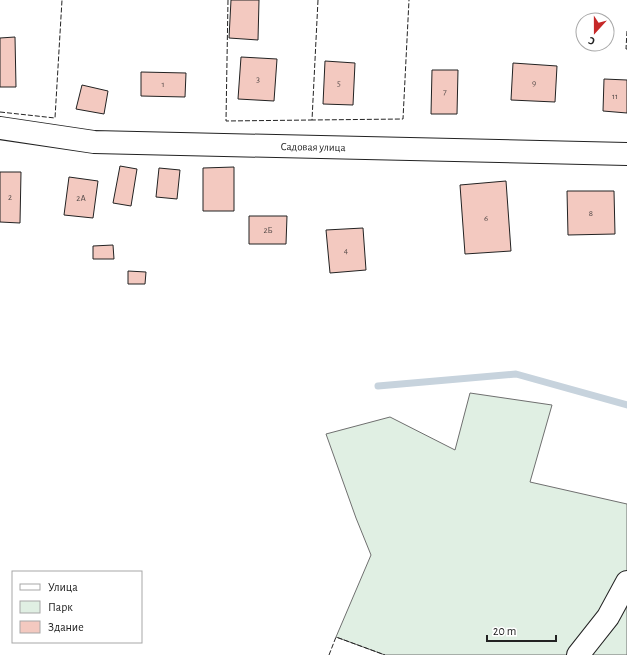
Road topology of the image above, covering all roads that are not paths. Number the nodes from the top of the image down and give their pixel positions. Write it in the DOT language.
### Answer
graph roads {
  1 [pos="0,128"];
  2 [pos="627,154"];
  3 [pos="627,582"];
  4 [pos="578,655"];
  1 -- 2 [label="street, Садовая улица"];
  3 -- 4 [label="street"];
}
